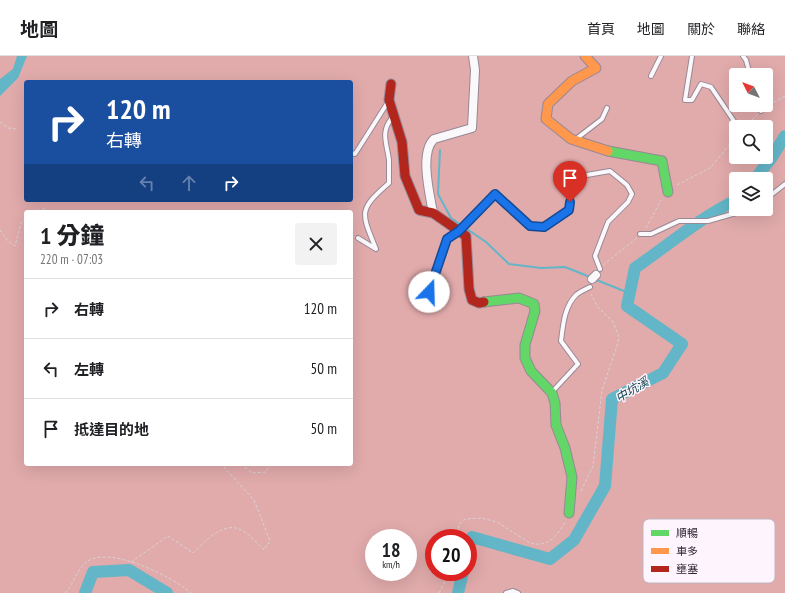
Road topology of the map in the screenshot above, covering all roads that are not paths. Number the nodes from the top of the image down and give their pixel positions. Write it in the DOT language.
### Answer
graph roads {
  1 [pos="473,56"];
  2 [pos="585,56"];
  3 [pos="661,56"];
  4 [pos="692,56"];
  5 [pos="743,56"];
  6 [pos="748,68"];
  7 [pos="651,76"];
  8 [pos="391,84"];
  9 [pos="389,100"];
  10 [pos="607,108"];
  11 [pos="394,115"];
  12 [pos="733,120"];
  13 [pos="574,141"];
  14 [pos="353,154"];
  15 [pos="785,184"];
  16 [pos="668,192"];
  17 [pos="773,194"];
  18 [pos="433,213"];
  19 [pos="729,215"];
  20 [pos="460,230"];
  21 [pos="640,234"];
  22 [pos="358,238"];
  23 [pos="429,292"];
  24 [pos="552,393"];
  25 [pos="569,513"];
  26 [pos="506,593"];
  27 [pos="518,593"];
  1 -- 18 [label="street"];
  2 -- 13 [label="street"];
  3 -- 7 [label="lane"];
  4 -- 12 [label="lane"];
  5 -- 6 [label="lane"];
  8 -- 9 [label="street"];
  9 -- 11 [label="street"];
  9 -- 14 [label="lane"];
  10 -- 13 [label="lane"];
  11 -- 18 [label="street"];
  11 -- 22 [label="lane"];
  13 -- 16 [label="street"];
  15 -- 17 [label="lane"];
  18 -- 20 [label="street"];
  19 -- 21 [label="lane"];
  20 -- 23 [label="lane"];
  20 -- 24 [label="street"];
  20 -- 24 [label="lane"];
  24 -- 25 [label="street"];
  26 -- 27 [label="lane"];
}
